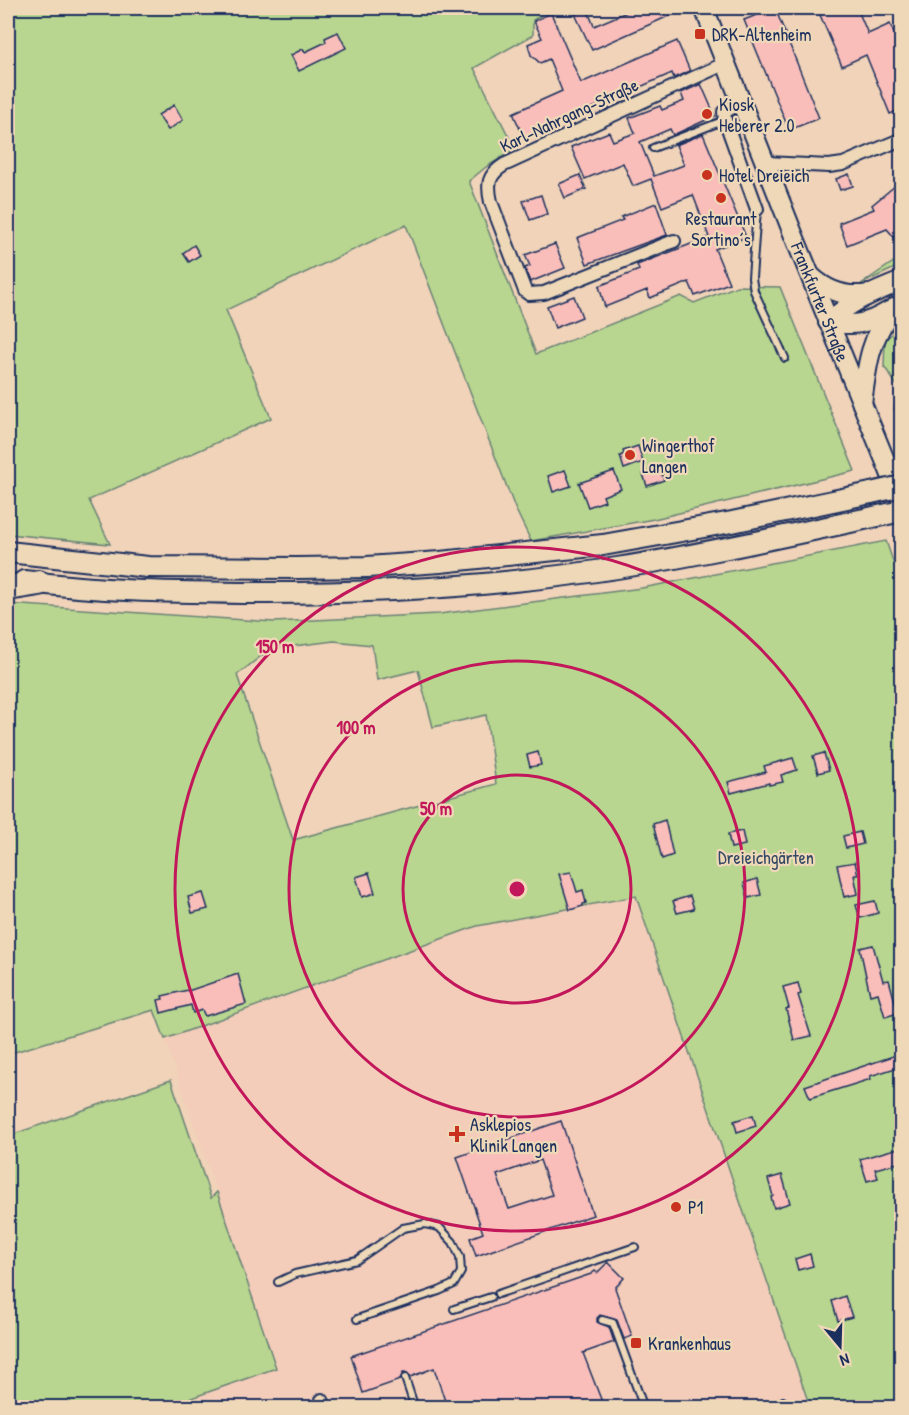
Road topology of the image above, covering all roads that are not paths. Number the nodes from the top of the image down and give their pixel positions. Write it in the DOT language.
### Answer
graph roads {
  1 [pos="704,8"];
  2 [pos="726,63"];
  3 [pos="741,102"];
  4 [pos="725,120"];
  5 [pos="902,139"];
  6 [pos="653,148"];
  7 [pos="766,163"];
  8 [pos="757,209"];
  9 [pos="674,242"];
  10 [pos="809,274"];
  11 [pos="902,281"];
  12 [pos="872,293"];
  13 [pos="898,305"];
  14 [pos="828,322"];
  15 [pos="785,358"];
  16 [pos="862,406"];
  17 [pos="902,486"];
  18 [pos="902,502"];
  19 [pos="902,511"];
  20 [pos="8,552"];
  21 [pos="8,579"];
  22 [pos="39,583"];
  23 [pos="8,588"];
  24 [pos="635,1247"];
  25 [pos="278,1282"];
  26 [pos="498,1294"];
  27 [pos="491,1296"];
  28 [pos="454,1309"];
  29 [pos="357,1319"];
  30 [pos="602,1320"];
  31 [pos="405,1378"];
  32 [pos="415,1407"];
  33 [pos="644,1407"];
  1 -- 2 [label="main road, Frankfurter Straße"];
  2 -- 3 [label="main road, Frankfurter Straße"];
  2 -- 9 [label="street, Karl-Nahrgang-Straße"];
  3 -- 4 [label="street"];
  3 -- 7 [label="main road, Frankfurter Straße"];
  4 -- 6 [label="lane"];
  4 -- 8 [label="street"];
  5 -- 7 [label="street"];
  7 -- 10 [label="main road, Frankfurter Straße"];
  8 -- 15 [label="lane"];
  10 -- 12 [label="main road"];
  10 -- 14 [label="main road, Frankfurter Straße"];
  11 -- 12 [label="main road"];
  12 -- 14 [label="main road"];
  13 -- 14 [label="main road"];
  13 -- 16 [label="main road"];
  14 -- 16 [label="main road, Frankfurter Straße"];
  16 -- 18 [label="main road, Frankfurter Straße"];
  17 -- 20 [label="main road, bridge"];
  19 -- 22 [label="main road"];
  21 -- 22 [label="main road"];
  22 -- 23 [label="highway"];
  24 -- 26 [label="lane"];
  25 -- 29 [label="lane"];
  27 -- 28 [label="lane"];
  30 -- 33 [label="lane"];
  31 -- 32 [label="lane"];
}
